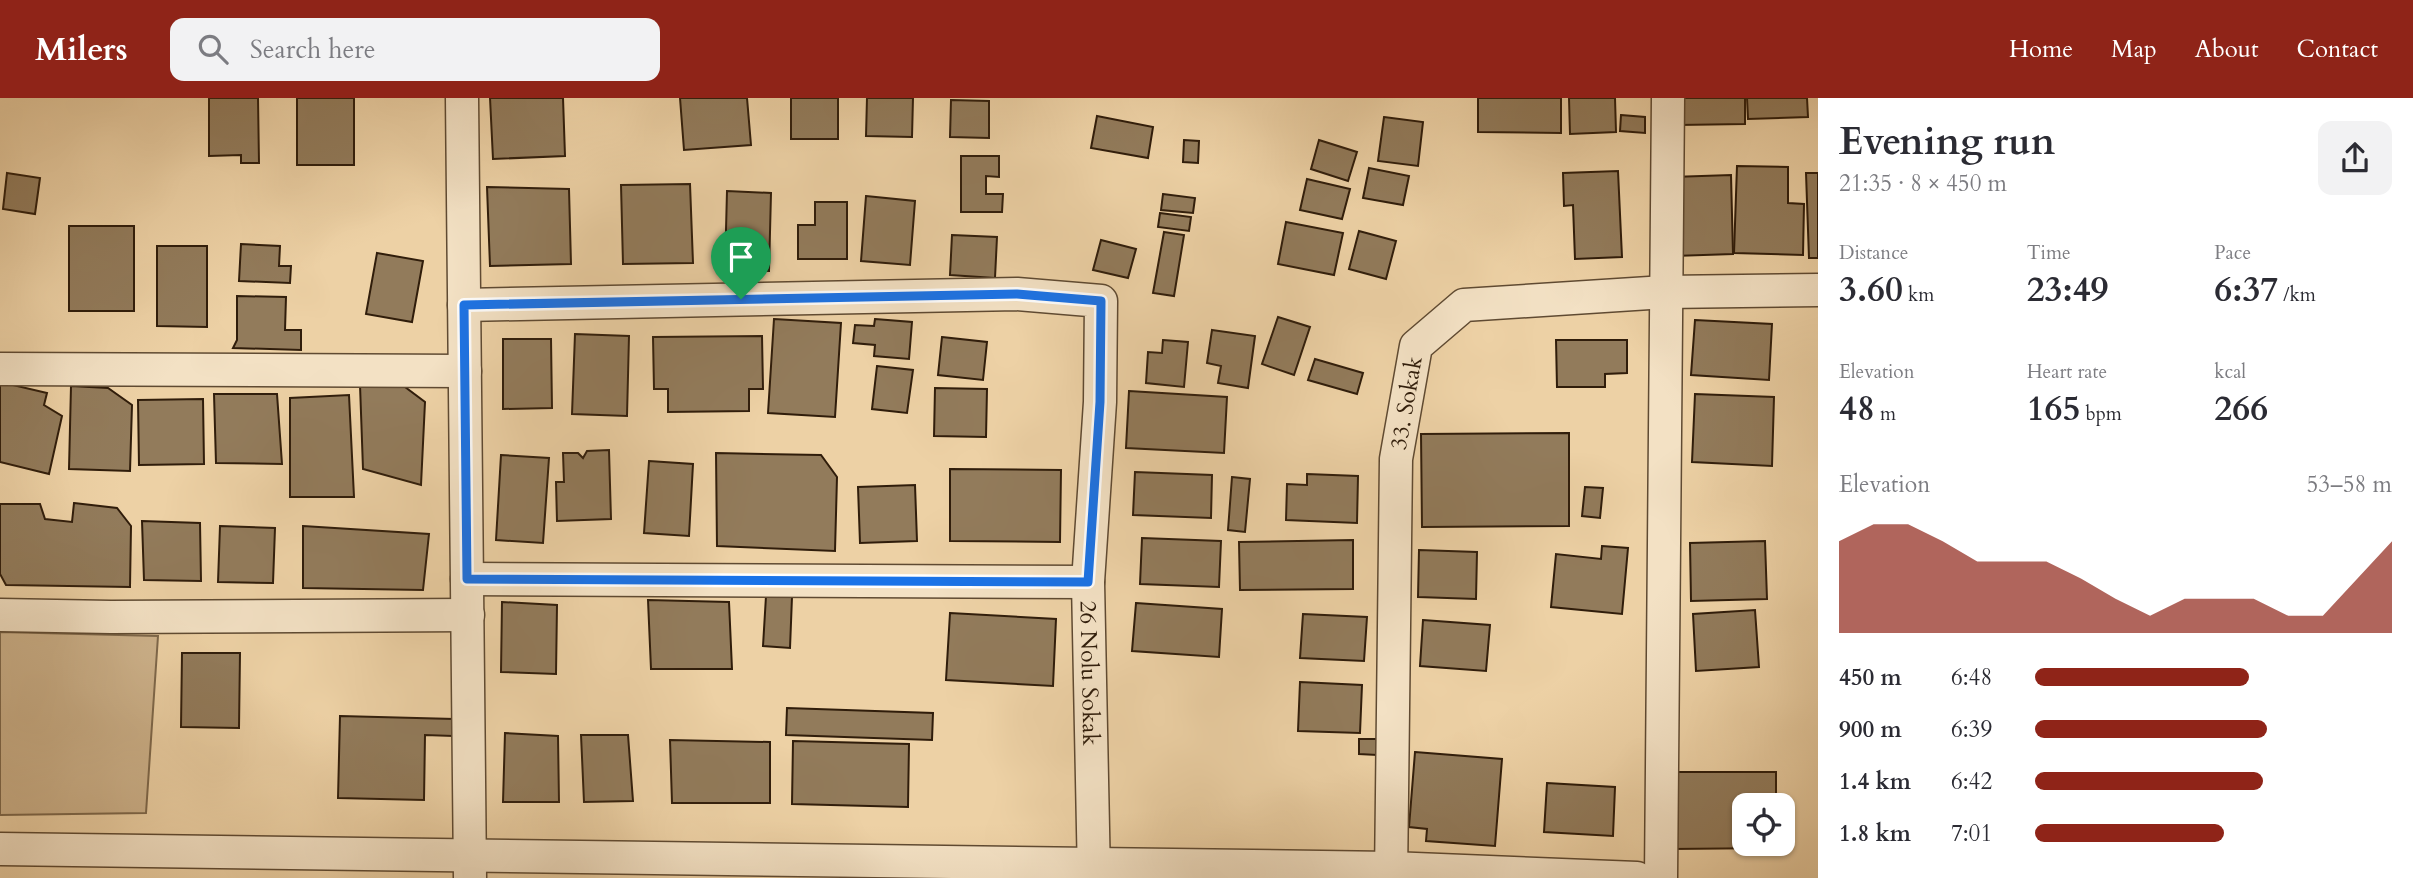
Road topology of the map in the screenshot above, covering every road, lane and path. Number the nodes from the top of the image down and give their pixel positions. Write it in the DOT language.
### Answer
graph roads {
  1 [pos="462,98"];
  2 [pos="1668,98"];
  3 [pos="1818,290"];
  4 [pos="1665,292"];
  5 [pos="464,305"];
  6 [pos="0,369"];
  7 [pos="465,371"];
  8 [pos="467,579"];
  9 [pos="1088,582"];
  10 [pos="0,615"];
  11 [pos="468,615"];
  12 [pos="0,849"];
  13 [pos="469,867"];
  14 [pos="1093,872"];
  15 [pos="1391,873"];
  16 [pos="1637,878"];
  17 [pos="1661,878"];
  1 -- 5 [label="street"];
  2 -- 4 [label="street"];
  3 -- 4 [label="street, 33. Sokak"];
  4 -- 15 [label="street, 33. Sokak"];
  4 -- 17 [label="street"];
  5 -- 7 [label="street"];
  5 -- 9 [label="street, 26 Nolu Sokak"];
  6 -- 7 [label="street"];
  7 -- 8 [label="street"];
  8 -- 9 [label="street"];
  8 -- 11 [label="street"];
  9 -- 14 [label="street, 26 Nolu Sokak"];
  10 -- 11 [label="street"];
  11 -- 13 [label="street"];
  12 -- 13 [label="street"];
  13 -- 14 [label="street"];
  14 -- 15 [label="street"];
  15 -- 16 [label="street"];
}
